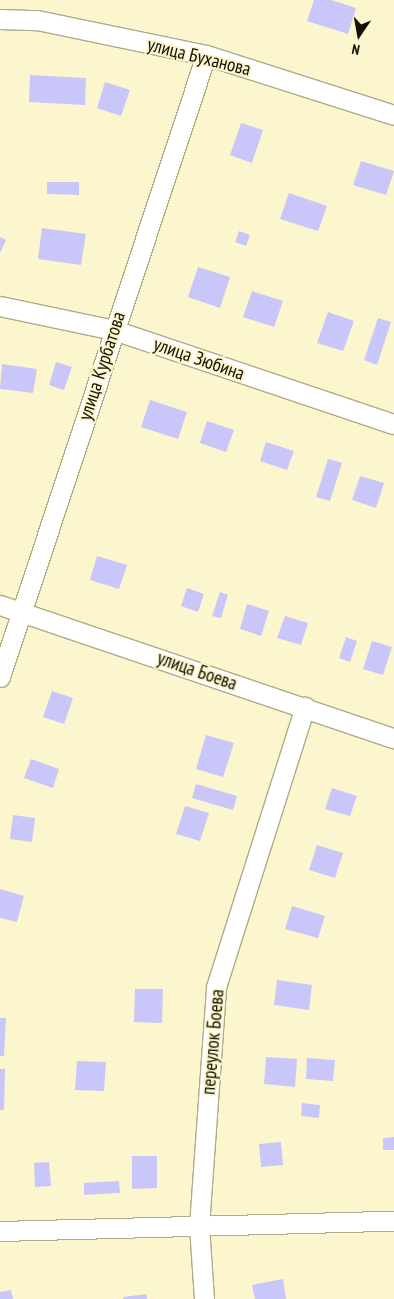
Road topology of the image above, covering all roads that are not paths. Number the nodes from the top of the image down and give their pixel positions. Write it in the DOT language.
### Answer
graph roads {
  1 [pos="0,19"];
  2 [pos="206,55"];
  3 [pos="394,115"];
  4 [pos="0,306"];
  5 [pos="114,330"];
  6 [pos="394,424"];
  7 [pos="0,605"];
  8 [pos="20,610"];
  9 [pos="0,677"];
  10 [pos="305,708"];
  11 [pos="394,738"];
  12 [pos="394,1222"];
  13 [pos="200,1226"];
  14 [pos="0,1231"];
  15 [pos="204,1299"];
  1 -- 2 [label="street, улица Буханова"];
  2 -- 3 [label="street, улица Буханова"];
  2 -- 5 [label="street, улица Курбатова"];
  4 -- 5 [label="street, улица Зюбина"];
  5 -- 6 [label="street, улица Зюбина"];
  5 -- 8 [label="street, улица Курбатова"];
  7 -- 8 [label="street, улица Боева"];
  8 -- 9 [label="street, улица Курбатова"];
  8 -- 10 [label="street, улица Боева"];
  10 -- 11 [label="street, улица Боева"];
  10 -- 13 [label="street, переулок Боева"];
  12 -- 13 [label="street"];
  13 -- 14 [label="street"];
  13 -- 15 [label="street, переулок Боева"];
}
